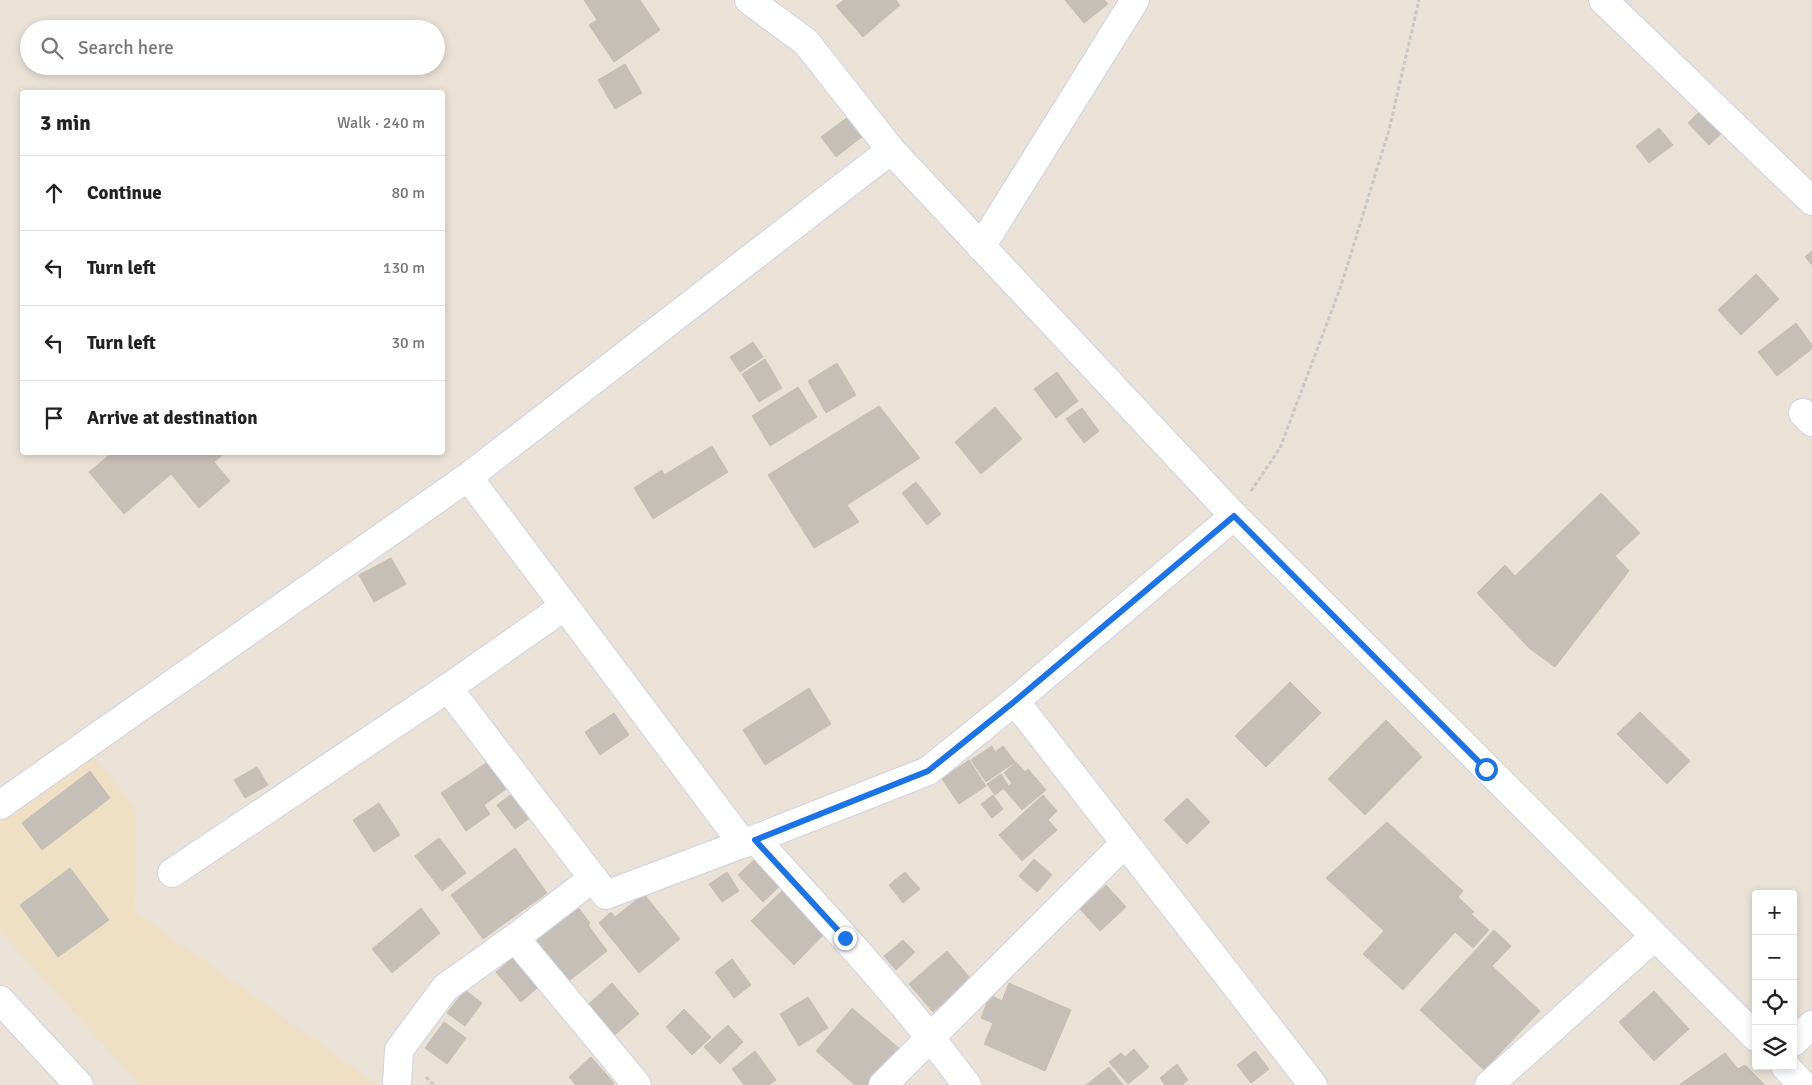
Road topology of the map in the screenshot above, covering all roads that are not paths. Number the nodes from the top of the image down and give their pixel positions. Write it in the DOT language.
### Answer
graph roads {
  1 [pos="748,0"];
  2 [pos="1135,0"];
  3 [pos="1603,0"];
  4 [pos="891,150"];
  5 [pos="1812,201"];
  6 [pos="981,247"];
  7 [pos="468,477"];
  8 [pos="1234,516"];
  9 [pos="565,606"];
  10 [pos="448,688"];
  11 [pos="1015,701"];
  12 [pos="0,805"];
  13 [pos="749,842"];
  14 [pos="1125,843"];
  15 [pos="172,873"];
  16 [pos="593,878"];
  17 [pos="1654,937"];
  18 [pos="515,938"];
  19 [pos="0,1000"];
  20 [pos="1812,1025"];
  21 [pos="1752,1034"];
  22 [pos="930,1036"];
  23 [pos="1797,1038"];
  24 [pos="1788,1070"];
  25 [pos="79,1085"];
  26 [pos="397,1085"];
  27 [pos="637,1085"];
  28 [pos="883,1085"];
  29 [pos="967,1085"];
  30 [pos="1313,1085"];
  31 [pos="1489,1085"];
  32 [pos="1803,1085"];
  1 -- 4 [label="street"];
  2 -- 6 [label="street"];
  3 -- 5 [label="street"];
  4 -- 6 [label="street"];
  4 -- 7 [label="street"];
  6 -- 8 [label="street"];
  7 -- 9 [label="street"];
  7 -- 12 [label="street"];
  8 -- 11 [label="street"];
  8 -- 17 [label="street"];
  9 -- 10 [label="street"];
  9 -- 13 [label="street"];
  10 -- 15 [label="street"];
  10 -- 16 [label="street"];
  11 -- 13 [label="street"];
  11 -- 14 [label="street"];
  13 -- 16 [label="street"];
  13 -- 22 [label="street"];
  14 -- 22 [label="street"];
  14 -- 30 [label="street"];
  16 -- 18 [label="street"];
  17 -- 21 [label="street"];
  17 -- 31 [label="street"];
  18 -- 26 [label="street"];
  18 -- 27 [label="street"];
  19 -- 25 [label="street"];
  20 -- 23 [label="street"];
  22 -- 28 [label="street"];
  22 -- 29 [label="street"];
  24 -- 32 [label="street"];
}
